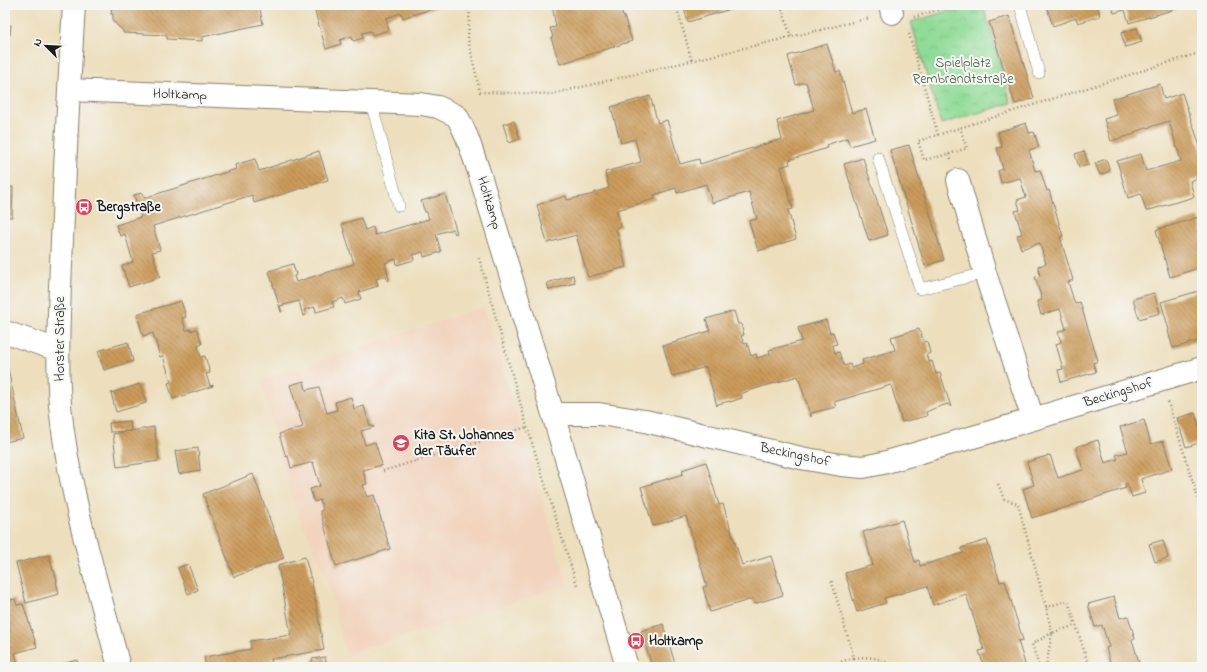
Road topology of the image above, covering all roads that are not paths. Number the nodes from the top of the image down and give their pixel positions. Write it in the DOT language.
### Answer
graph roads {
  1 [pos="74,5"];
  2 [pos="1020,5"];
  3 [pos="1039,73"];
  4 [pos="69,90"];
  5 [pos="371,102"];
  6 [pos="878,158"];
  7 [pos="958,180"];
  8 [pos="399,206"];
  9 [pos="985,273"];
  10 [pos="5,332"];
  11 [pos="58,350"];
  12 [pos="1202,368"];
  13 [pos="554,414"];
  14 [pos="1033,419"];
  15 [pos="119,667"];
  16 [pos="627,667"];
  1 -- 4 [label="street, Horster Straße"];
  2 -- 3 [label="lane"];
  4 -- 5 [label="street, Holtkamp"];
  4 -- 11 [label="street, Horster Straße"];
  5 -- 8 [label="lane"];
  5 -- 13 [label="street, Holtkamp"];
  6 -- 9 [label="lane"];
  7 -- 9 [label="street"];
  9 -- 14 [label="street"];
  10 -- 11 [label="street"];
  11 -- 15 [label="street, Horster Straße"];
  12 -- 14 [label="street, Beckingshof"];
  13 -- 14 [label="street, Beckingshof"];
  13 -- 16 [label="street, Holtkamp"];
}
